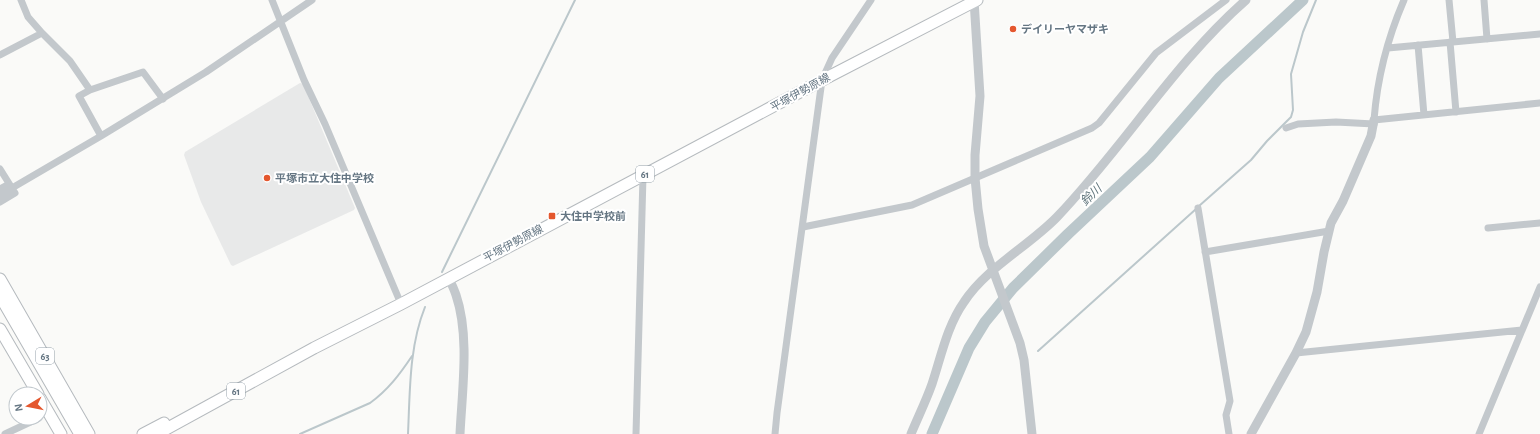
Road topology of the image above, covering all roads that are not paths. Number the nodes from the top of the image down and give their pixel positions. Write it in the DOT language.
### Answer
graph roads {
  1 [pos="21,0"];
  2 [pos="272,0"];
  3 [pos="312,0"];
  4 [pos="871,0"];
  5 [pos="1226,0"];
  6 [pos="1246,0"];
  7 [pos="1404,0"];
  8 [pos="1449,0"];
  9 [pos="1484,0"];
  10 [pos="975,1"];
  11 [pos="281,22"];
  12 [pos="42,33"];
  13 [pos="1540,34"];
  14 [pos="1487,39"];
  15 [pos="1451,42"];
  16 [pos="1418,45"];
  17 [pos="1388,48"];
  18 [pos="0,55"];
  19 [pos="822,80"];
  20 [pos="90,90"];
  21 [pos="163,99"];
  22 [pos="1540,103"];
  23 [pos="1456,112"];
  24 [pos="1424,115"];
  25 [pos="1374,122"];
  26 [pos="1286,128"];
  27 [pos="101,136"];
  28 [pos="0,169"];
  29 [pos="643,176"];
  30 [pos="975,178"];
  31 [pos="12,188"];
  32 [pos="0,189"];
  33 [pos="0,195"];
  34 [pos="0,202"];
  35 [pos="1198,208"];
  36 [pos="1540,223"];
  37 [pos="802,227"];
  38 [pos="1488,228"];
  39 [pos="1329,231"];
  40 [pos="1205,252"];
  41 [pos="995,276"];
  42 [pos="449,278"];
  43 [pos="0,279"];
  44 [pos="1540,287"];
  45 [pos="0,294"];
  46 [pos="402,304"];
  47 [pos="0,310"];
  48 [pos="0,329"];
  49 [pos="1522,330"];
  50 [pos="314,348"];
  51 [pos="1296,353"];
  52 [pos="33,386"];
  53 [pos="48,421"];
  54 [pos="22,426"];
  55 [pos="5,434"];
  56 [pos="61,434"];
  57 [pos="71,434"];
  58 [pos="81,434"];
  59 [pos="89,434"];
  60 [pos="143,434"];
  61 [pos="157,434"];
  62 [pos="173,434"];
  63 [pos="460,434"];
  64 [pos="636,434"];
  65 [pos="775,434"];
  66 [pos="910,434"];
  67 [pos="1032,434"];
  68 [pos="1229,434"];
  69 [pos="1251,434"];
  70 [pos="1479,434"];
  1 -- 12 [label="street"];
  2 -- 11 [label="street"];
  3 -- 11 [label="street"];
  4 -- 19 [label="street"];
  5 -- 30 [label="street"];
  6 -- 41 [label="street"];
  7 -- 17 [label="street"];
  8 -- 15 [label="street"];
  9 -- 14 [label="street"];
  10 -- 19 [label="main road, 平塚伊勢原線 / 61"];
  10 -- 30 [label="street"];
  11 -- 21 [label="street"];
  11 -- 46 [label="street"];
  12 -- 18 [label="street"];
  12 -- 20 [label="street"];
  13 -- 14 [label="street"];
  14 -- 15 [label="street"];
  15 -- 16 [label="street"];
  15 -- 23 [label="street"];
  16 -- 17 [label="street"];
  16 -- 24 [label="street"];
  17 -- 25 [label="street"];
  19 -- 29 [label="main road, 平塚伊勢原線 / 61"];
  19 -- 37 [label="street"];
  20 -- 21 [label="street"];
  20 -- 27 [label="street"];
  21 -- 27 [label="street"];
  22 -- 23 [label="street"];
  23 -- 24 [label="street"];
  24 -- 25 [label="street"];
  25 -- 26 [label="street"];
  25 -- 39 [label="street"];
  27 -- 31 [label="street"];
  28 -- 31 [label="street"];
  29 -- 42 [label="main road, 平塚伊勢原線 / 61"];
  29 -- 64 [label="street"];
  30 -- 37 [label="street"];
  30 -- 41 [label="street"];
  31 -- 32 [label="street"];
  31 -- 33 [label="street"];
  31 -- 34 [label="street"];
  35 -- 40 [label="street"];
  36 -- 38 [label="street"];
  37 -- 65 [label="street"];
  39 -- 40 [label="street"];
  39 -- 51 [label="street"];
  40 -- 68 [label="street"];
  41 -- 66 [label="street"];
  41 -- 67 [label="street"];
  42 -- 46 [label="main road, 平塚伊勢原線 / 61"];
  42 -- 63 [label="street"];
  43 -- 59 [label="main road, 63"];
  44 -- 49 [label="street"];
  45 -- 58 [label="highway"];
  46 -- 50 [label="main road, 平塚伊勢原線 / 61"];
  47 -- 57 [label="highway"];
  48 -- 52 [label="main road, 63"];
  49 -- 51 [label="street"];
  49 -- 70 [label="street"];
  50 -- 60 [label="main road"];
  50 -- 61 [label="main road, 平塚伊勢原線 / 61"];
  50 -- 62 [label="main road"];
  51 -- 69 [label="street"];
  53 -- 56 [label="main road"];
  54 -- 55 [label="street"];
}
